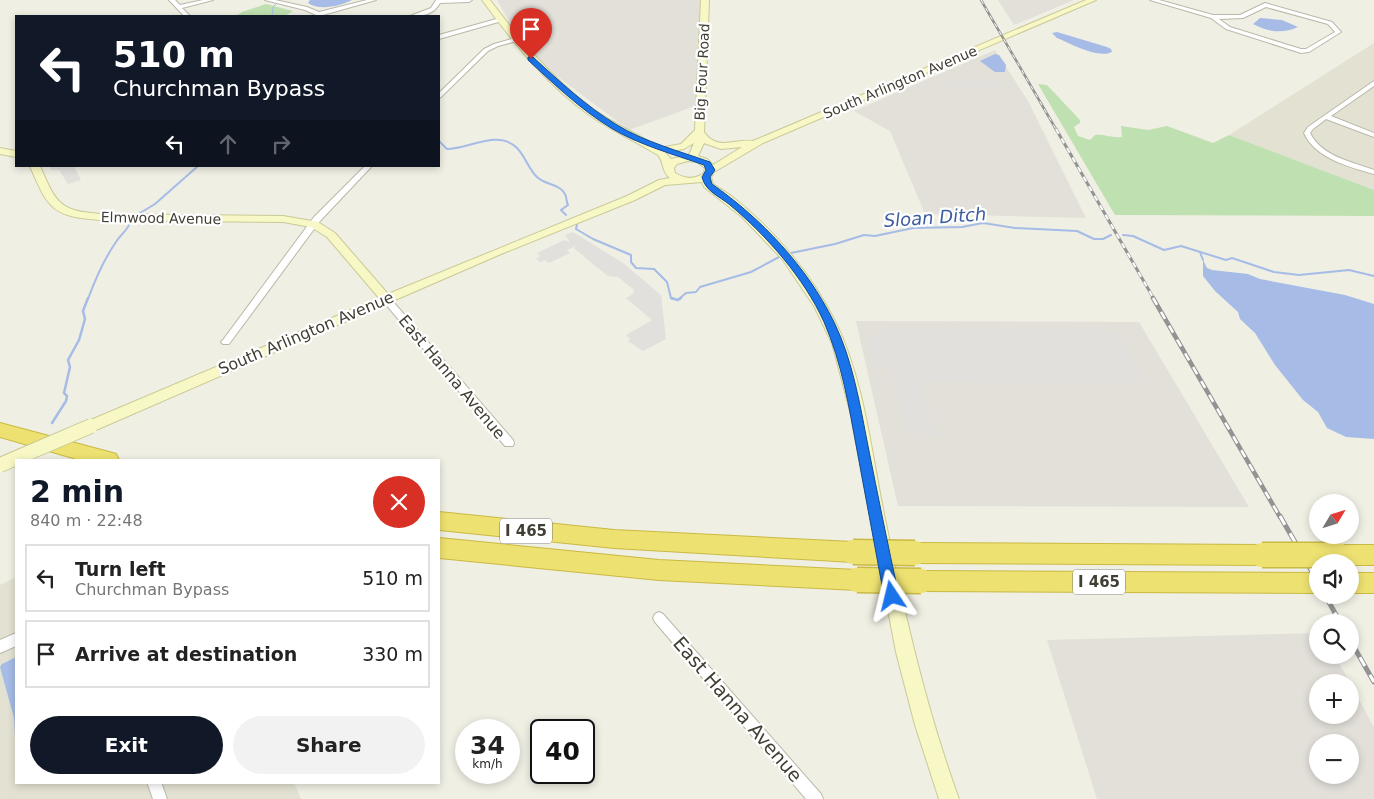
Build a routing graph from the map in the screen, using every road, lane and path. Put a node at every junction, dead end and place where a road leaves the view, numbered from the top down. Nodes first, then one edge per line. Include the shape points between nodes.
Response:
1 (172, 0) edge
2 (210, 0) edge
3 (268, 0) edge
4 (373, 0) edge
5 (469, 0) edge
6 (486, 0) edge
7 (705, 0) edge
8 (1092, 0) edge
9 (1153, 0) edge
10 (441, 1) edge
11 (178, 7) junction
12 (186, 15) edge
13 (320, 15) edge
14 (416, 15) edge
15 (1213, 17) junction
16 (500, 20) junction
17 (440, 37) edge
18 (515, 40) junction
19 (1374, 82) edge
20 (440, 95) edge
21 (1326, 117) junction
22 (616, 127) junction
23 (700, 131) junction
24 (1374, 135) edge
25 (760, 141) junction
26 (749, 143) junction
27 (699, 145) junction
28 (664, 149) junction
29 (0, 151) edge
30 (15, 154) edge
31 (690, 158) junction
32 (35, 167) edge
33 (368, 167) edge
34 (706, 167) junction
35 (669, 169) junction
36 (1374, 172) edge
37 (684, 180) junction
38 (614, 204) junction
39 (747, 218) junction
40 (314, 224) junction
41 (386, 299) junction
42 (226, 342) dead end
43 (0, 430) edge
44 (509, 443) dead end
45 (0, 458) edge
46 (105, 459) edge
47 (15, 463) edge
48 (0, 464) edge
49 (440, 521) edge
50 (440, 548) edge
51 (1309, 555) edge
52 (1359, 555) edge
53 (1374, 555) edge
54 (857, 580) joint
55 (921, 580) joint
56 (1309, 583) edge
57 (659, 618) dead end
58 (15, 640) edge
59 (0, 647) edge
60 (155, 784) edge
61 (160, 799) edge
62 (816, 799) edge
63 (949, 799) edge

1 - 11 street
2 - 11 street
3 - 13 street
4 - 13 street
5 - 10 street
6 - 16 street
7 - 23 street, Big Four Road
8 - 25 street, South Arlington Avenue
9 - 15 street
10 - 14 street via 433,10
11 - 12 street
15 - 15 street via 1228,28 1294,50 1307,51 1338,32 1330,23 1265,5 1241,17
16 - 17 street
16 - 18 street
18 - 20 street via 486,50
18 - 22 street via 561,88
19 - 21 street
21 - 24 street
21 - 36 street via 1310,128 1307,133 1311,142 1323,151
22 - 28 street
22 - 35 street via 661,153
23 - 26 street via 705,141 715,145
23 - 27 street, Big Four Road
23 - 28 street via 685,147
25 - 26 street
25 - 34 street, South Arlington Avenue
26 - 34 street
27 - 31 street, Big Four Road
27 - 34 street, Big Four Road
28 - 31 street
29 - 30 street
31 - 34 street
31 - 35 street, South Arlington Avenue via 673,162
32 - 40 street, Elmwood Avenue via 49,199 57,207 74,214 283,219
33 - 40 street
34 - 37 street, South Arlington Avenue
34 - 39 street via 708,185
35 - 37 street via 672,176
35 - 38 street, South Arlington Avenue
37 - 38 street, South Arlington Avenue via 663,182
37 - 39 street via 698,185
38 - 41 street, South Arlington Avenue
39 - 63 street via 799,272 829,322 842,355 907,668
40 - 41 street, East Hanna Avenue via 331,235
40 - 42 street
41 - 44 street, East Hanna Avenue
41 - 48 street, South Arlington Avenue, bridge
43 - 46 highway
45 - 47 highway
49 - 51 highway, I 465, bridge via 614,539 853,552
50 - 54 highway, I 465 via 659,570
52 - 53 highway, I 465
54 - 55 highway, I 465, bridge
55 - 56 highway, I 465
57 - 62 street, East Hanna Avenue
58 - 59 street
60 - 61 street

